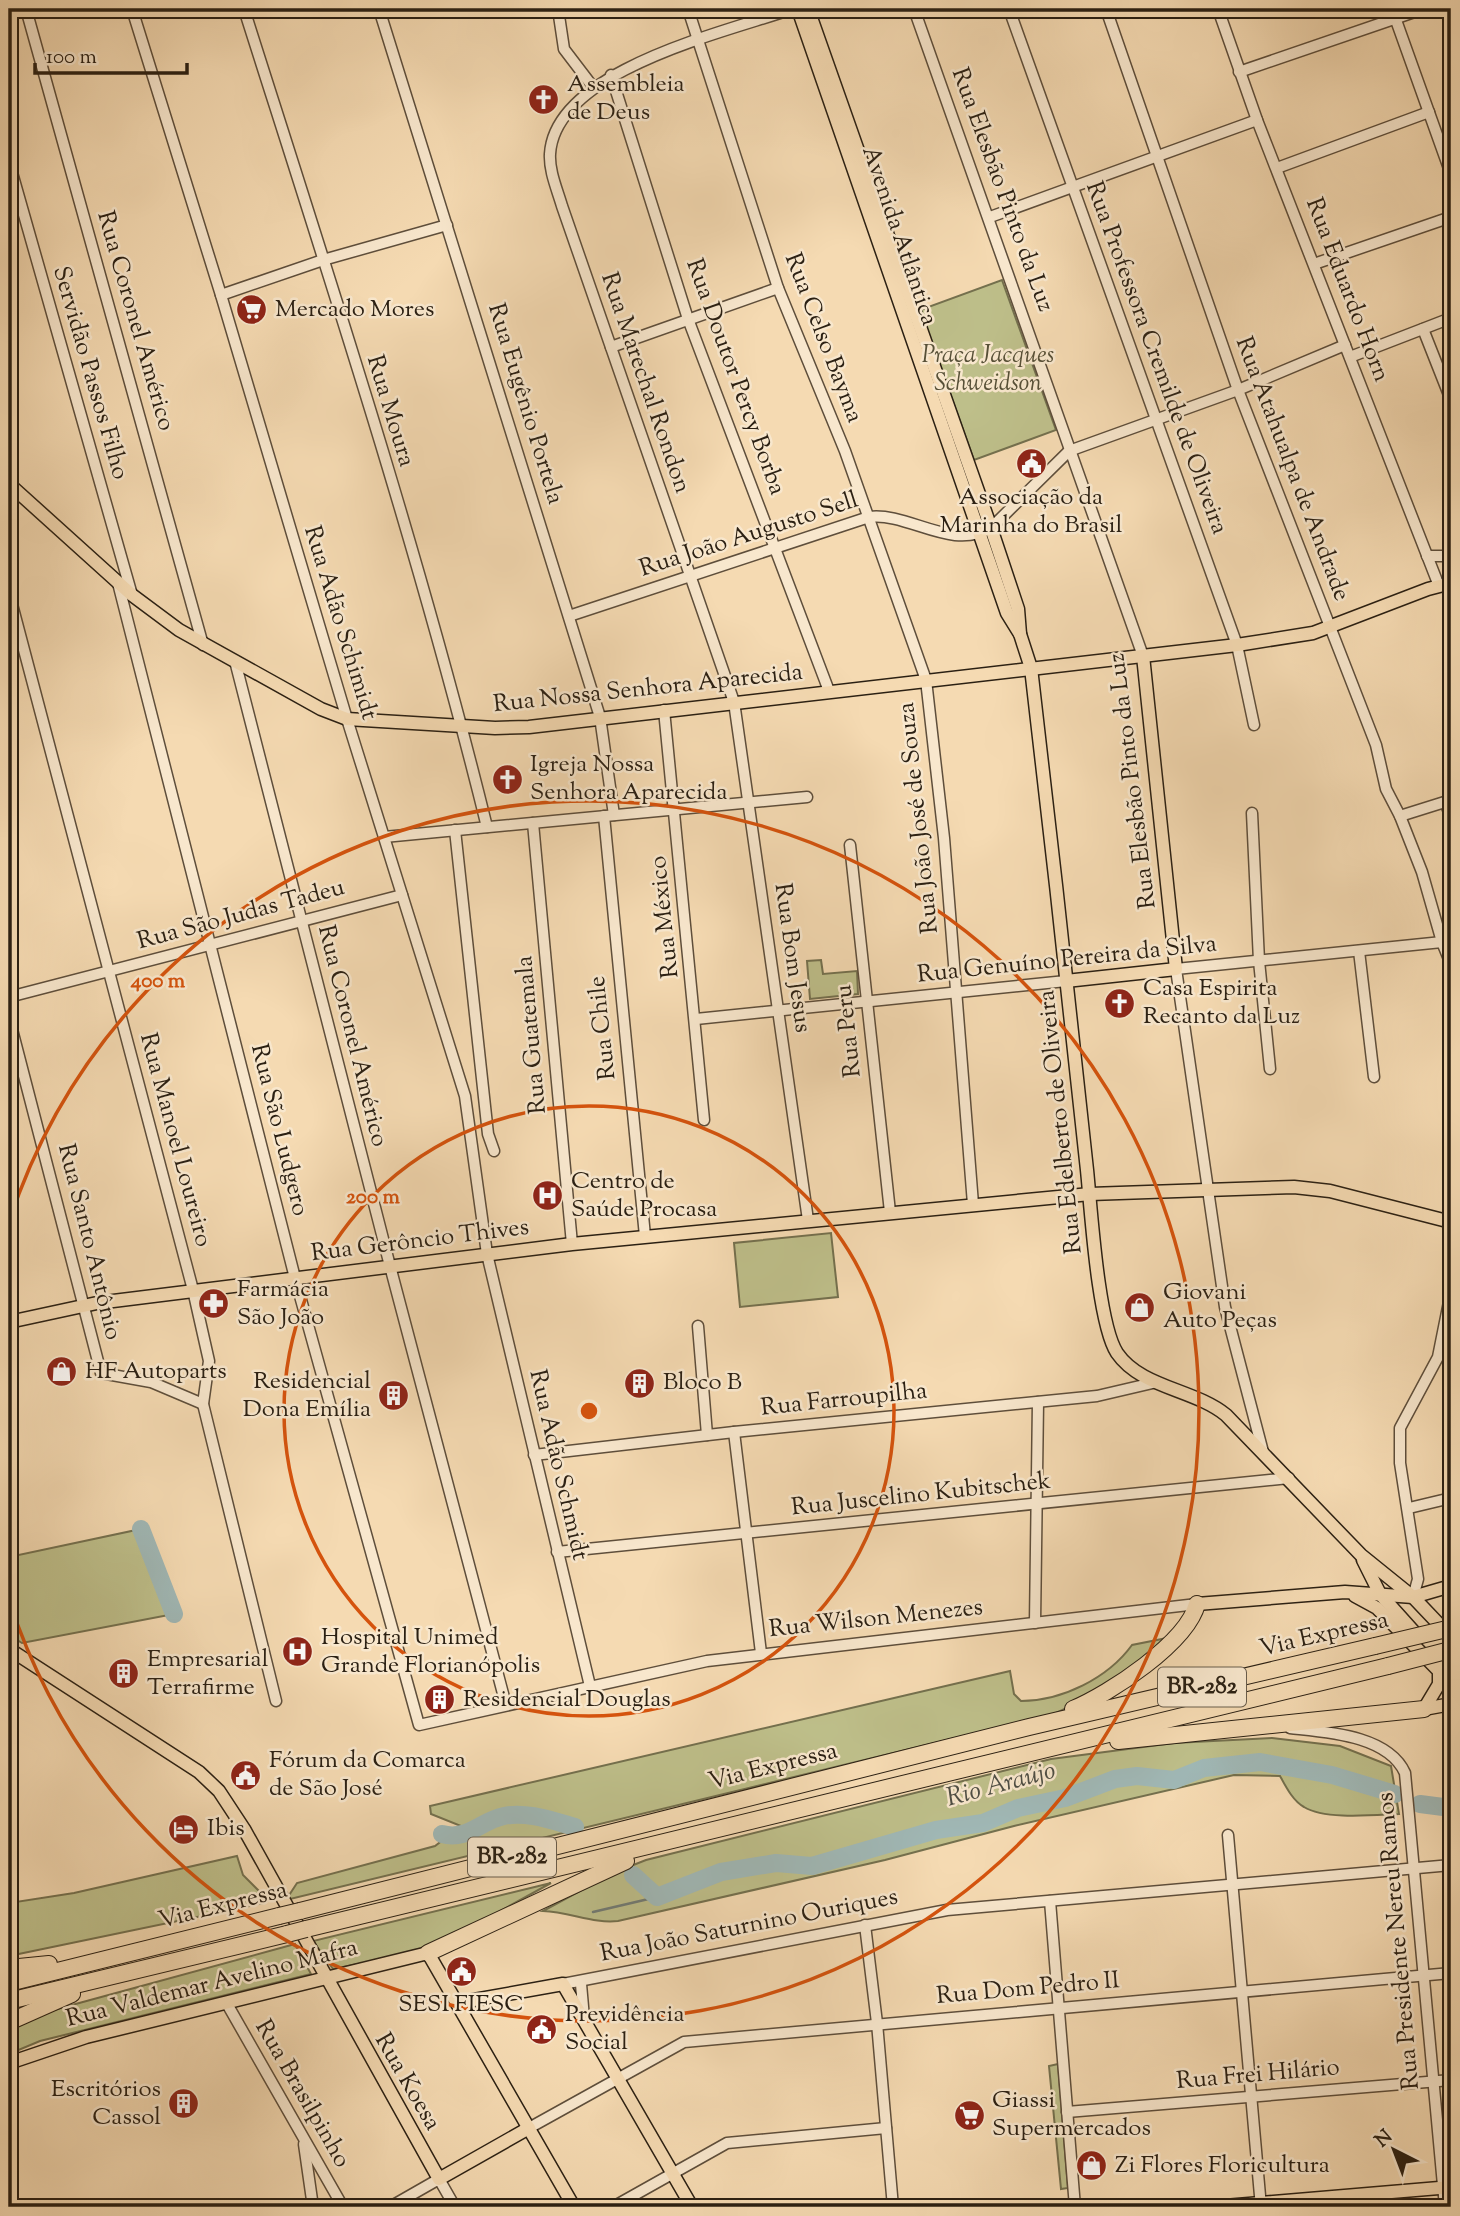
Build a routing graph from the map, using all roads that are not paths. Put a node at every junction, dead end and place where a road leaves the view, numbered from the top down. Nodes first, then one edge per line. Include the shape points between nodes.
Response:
1 (26, 9) edge
2 (132, 9) edge
3 (244, 9) edge
4 (379, 9) edge
5 (558, 9) edge
6 (688, 9) edge
7 (792, 9) edge
8 (798, 9) edge
9 (808, 9) edge
10 (914, 9) edge
11 (1009, 9) edge
12 (1218, 9) edge
13 (1423, 9) edge
14 (1111, 10) edge
15 (1394, 14) edge
16 (700, 41) junction
17 (1240, 72) junction
18 (611, 75) junction
19 (593, 87) junction
20 (832, 90) junction
21 (1429, 112) junction
22 (1258, 120) junction
23 (1158, 156) junction
24 (9, 162) edge
25 (1277, 169) junction
26 (1451, 174) edge
27 (1071, 187) junction
28 (990, 217) junction
29 (1451, 217) edge
30 (447, 225) junction
31 (323, 260) junction
32 (1314, 264) junction
33 (778, 288) junction
34 (221, 295) junction
35 (1451, 318) edge
36 (688, 319) junction
37 (1423, 329) junction
38 (1345, 345) junction
39 (611, 347) junction
40 (1350, 357) junction
41 (1238, 390) junction
42 (1451, 400) edge
43 (1156, 419) junction
44 (1069, 450) junction
45 (9, 484) edge
46 (869, 517) junction
47 (986, 531) junction
48 (775, 550) junction
49 (1427, 556) junction
50 (1451, 556) edge
51 (690, 576) junction
52 (118, 583) junction
53 (1448, 584) edge
54 (9, 593) edge
55 (132, 595) junction
56 (569, 616) junction
57 (1330, 628) junction
58 (203, 645) junction
59 (1237, 645) junction
60 (1143, 656) junction
61 (235, 661) junction
62 (1031, 668) junction
63 (926, 680) junction
64 (829, 691) junction
65 (734, 702) junction
66 (664, 710) junction
67 (600, 717) junction
68 (347, 719) junction
69 (1254, 724) dead end
70 (462, 726) junction
71 (807, 797) dead end
72 (1448, 801) edge
73 (749, 802) junction
74 (674, 809) junction
75 (1252, 813) dead end
76 (609, 816) junction
77 (1400, 816) junction
78 (1451, 817) edge
79 (533, 823) junction
80 (487, 827) junction
81 (455, 830) junction
82 (384, 837) junction
83 (850, 845) dead end
84 (402, 895) junction
85 (301, 921) junction
86 (1442, 942) junction
87 (210, 945) junction
88 (1359, 951) junction
89 (1259, 961) junction
90 (1451, 964) edge
91 (1176, 969) junction
92 (109, 971) junction
93 (1066, 981) junction
94 (957, 992) junction
95 (9, 997) edge
96 (867, 1001) junction
97 (778, 1010) junction
98 (9, 1018) edge
99 (696, 1018) junction
100 (1270, 1069) dead end
101 (1374, 1077) dead end
102 (484, 1092) junction
103 (465, 1096) junction
104 (704, 1120) dead end
105 (494, 1151) dead end
106 (1209, 1188) junction
107 (1090, 1194) junction
108 (973, 1204) junction
109 (890, 1212) junction
110 (808, 1220) junction
111 (1451, 1222) edge
112 (645, 1236) junction
113 (572, 1244) junction
114 (487, 1254) junction
115 (390, 1266) junction
116 (295, 1278) junction
117 (193, 1290) junction
118 (1451, 1292) edge
119 (84, 1305) junction
120 (9, 1322) edge
121 (698, 1326) dead end
122 (1157, 1382) junction
123 (1038, 1402) junction
124 (203, 1404) junction
125 (734, 1432) junction
126 (707, 1435) junction
127 (1263, 1452) junction
128 (534, 1455) junction
129 (1289, 1478) junction
130 (1451, 1498) edge
131 (1036, 1504) junction
132 (1409, 1508) junction
133 (746, 1533) junction
134 (557, 1552) junction
135 (1361, 1555) junction
136 (1373, 1579) junction
137 (1451, 1586) edge
138 (1345, 1592) junction
139 (1380, 1594) junction
140 (1413, 1597) junction
141 (1198, 1604) junction
142 (1401, 1618) junction
143 (1035, 1623) junction
144 (1451, 1628) edge
145 (1451, 1637) edge
146 (9, 1649) edge
147 (1451, 1650) edge
148 (761, 1653) junction
149 (1451, 1671) edge
150 (590, 1686) junction
151 (275, 1701) dead end
152 (1451, 1704) edge
153 (506, 1705) junction
154 (1424, 1709) junction
155 (419, 1726) joint
156 (1275, 1726) junction
157 (1029, 1727) junction
158 (1067, 1745) junction
159 (1228, 1835) dead end
160 (666, 1844) junction
161 (1451, 1865) edge
162 (1415, 1868) junction
163 (1232, 1885) junction
164 (1050, 1901) junction
165 (865, 1925) junction
166 (428, 1953) junction
167 (107, 1958) junction
168 (9, 1968) edge
169 (1451, 1973) edge
170 (116, 1975) junction
171 (1424, 1976) junction
172 (324, 1978) junction
173 (9, 1983) edge
174 (563, 1983) junction
175 (581, 1984) dead end
176 (1242, 1991) junction
177 (9, 2001) edge
178 (226, 2002) junction
179 (457, 2003) junction
180 (1059, 2007) junction
181 (584, 2018) junction
182 (9, 2022) edge
183 (877, 2023) junction
184 (9, 2063) edge
185 (617, 2077) junction
186 (1451, 2080) edge
187 (1434, 2081) junction
188 (1251, 2097) junction
189 (1067, 2112) junction
190 (529, 2128) junction
191 (886, 2128) junction
192 (303, 2138) junction
193 (672, 2173) junction
194 (439, 2179) junction
195 (1447, 2187) edge
196 (1261, 2205) edge
197 (313, 2207) edge
198 (343, 2207) edge
199 (390, 2207) edge
200 (455, 2207) edge
201 (574, 2207) edge
202 (613, 2207) edge
203 (692, 2207) edge
204 (892, 2207) edge
205 (1075, 2207) edge
206 (1213, 2207) edge
207 (1445, 2207) edge

1 - 58 street, Rua Coronel Américo
2 - 34 street, Rua Adão Schimidt
3 - 31 street, Rua Moura
4 - 30 street, Rua Eugênio Portela
5 - 19 street via 564,49
6 - 16 street, Rua Celso Bayma
7 - 16 street, Rua Marechal Rondon
8 - 20 main road, Avenida Atlântica
9 - 20 main road, Avenida Atlântica
10 - 28 street, Rua Elesbão Pinto da Luz
11 - 27 street, Rua Professora Cremilde de Oliveira
12 - 17 street, Rua Eduardo Horn
13 - 15 street
14 - 23 street, Rua Atahualpa de Andrade
15 - 17 street
15 - 21 street
16 - 18 street, Rua Marechal Rondon
16 - 33 street, Rua Celso Bayma
17 - 22 street, Rua Eduardo Horn
18 - 19 street, Rua Marechal Rondon
18 - 36 street, Rua Doutor Percy Borba
19 - 39 street, Rua Marechal Rondon via 558,127 551,162
20 - 47 main road, Avenida Atlântica
21 - 25 street
21 - 26 street
22 - 23 street
22 - 25 street, Rua Eduardo Horn
23 - 27 street
23 - 41 street, Rua Atahualpa de Andrade
24 - 55 street, Servidão Passos Filho
25 - 32 street, Rua Eduardo Horn
27 - 28 street
27 - 43 street, Rua Professora Cremilde de Oliveira
28 - 44 street, Rua Elesbão Pinto da Luz
29 - 32 street
30 - 31 street
30 - 56 street, Rua Eugênio Portela
31 - 34 street
31 - 70 street, Rua Moura
32 - 38 street, Rua Eduardo Horn
33 - 36 street
33 - 46 street, Rua Celso Bayma
34 - 68 street, Rua Adão Schimidt
35 - 37 street
36 - 39 street
36 - 48 street, Rua Doutor Percy Borba
37 - 40 street
37 - 42 street
38 - 40 street, Rua Eduardo Horn
38 - 41 street
39 - 51 street, Rua Marechal Rondon
40 - 49 street, Rua Eduardo Horn
41 - 43 street
41 - 57 street, Rua Atahualpa de Andrade
43 - 44 street
43 - 59 street, Rua Professora Cremilde de Oliveira
44 - 47 street
44 - 60 street, Rua Elesbão Pinto da Luz
45 - 52 main road, Rua Nossa Senhora Aparecida
46 - 47 street, Rua João Augusto Sell via 937,532
46 - 48 street, Rua João Augusto Sell
46 - 63 street, Rua Celso Bayma
47 - 62 main road, Avenida Atlântica
48 - 51 street, Rua João Augusto Sell
48 - 64 street, Rua Doutor Percy Borba
49 - 50 street
49 - 53 street, Rua Eduardo Horn
51 - 56 street, Rua João Augusto Sell
51 - 65 street, Rua Marechal Rondon
52 - 55 main road, Rua Nossa Senhora Aparecida
52 - 87 street, Rua São Ludgero
53 - 57 main road, Rua Nossa Senhora Aparecida
54 - 92 street, Rua Manoel Loureiro
55 - 58 main road, Rua Nossa Senhora Aparecida
56 - 67 street, Rua Eugênio Portela
57 - 59 main road, Rua Nossa Senhora Aparecida
57 - 77 street, Rua Atahualpa de Andrade via 1376,745 1385,789
58 - 61 main road, Rua Nossa Senhora Aparecida
59 - 60 main road, Rua Nossa Senhora Aparecida
59 - 69 street, Rua Professora Cremilde de Oliveira
60 - 62 main road, Rua Nossa Senhora Aparecida
60 - 91 main road, Rua Elesbão Pinto da Luz
61 - 68 main road, Rua Nossa Senhora Aparecida
61 - 85 street, Rua Coronel Américo
62 - 63 main road, Rua Nossa Senhora Aparecida
62 - 93 main road, Rua Edelberto de Oliveira
63 - 64 main road, Rua Nossa Senhora Aparecida
63 - 94 street, Rua João José de Souza
64 - 65 main road, Rua Nossa Senhora Aparecida
65 - 66 main road, Rua Nossa Senhora Aparecida
65 - 73 street, Rua Bom Jesus
66 - 67 main road, Rua Nossa Senhora Aparecida
66 - 74 street, Rua México
67 - 70 main road, Rua Nossa Senhora Aparecida via 529,727
67 - 76 street, Rua Eugênio Portela
68 - 70 main road, Rua Nossa Senhora Aparecida
68 - 82 street, Rua Adão Schimidt
70 - 80 street, Rua Moura
71 - 73 street
72 - 77 street
72 - 78 street
73 - 74 street
73 - 97 street, Rua Bom Jesus
74 - 76 street
74 - 99 street, Rua México
75 - 89 street
76 - 79 street
76 - 112 street, Rua Chile
77 - 86 street, Rua Atahualpa de Andrade
79 - 80 street
79 - 113 street, Rua Guatemala
80 - 81 street
81 - 82 street
81 - 102 street
82 - 84 street, Rua Adão Schimidt
83 - 96 street, Rua Peru
84 - 85 street, Rua São Judas Tadeu
84 - 103 street, Rua Adão Schimidt
85 - 87 street, Rua São Judas Tadeu
85 - 115 street, Rua Coronel Américo
86 - 88 street, Rua Genuíno Pereira da Silva
86 - 90 street, Rua Atahualpa de Andrade
87 - 92 street, Rua São Judas Tadeu
87 - 116 street, Rua São Ludgero
88 - 89 street, Rua Genuíno Pereira da Silva
88 - 101 street
89 - 91 street, Rua Genuíno Pereira da Silva
89 - 100 street
91 - 93 main road, Rua Genuíno Pereira da Silva
91 - 106 street, Rua Elesbão Pinto da Luz
92 - 95 street, Rua São Judas Tadeu
92 - 117 street, Rua Manoel Loureiro
93 - 94 street, Rua Genuíno Pereira da Silva
93 - 107 main road, Rua Edelberto de Oliveira
94 - 96 street, Rua Genuíno Pereira da Silva
94 - 108 street, Rua João José de Souza
96 - 97 street, Rua Genuíno Pereira da Silva
96 - 109 street, Rua Peru
97 - 99 street, Rua Genuíno Pereira da Silva
97 - 110 street, Rua Bom Jesus
98 - 119 street, Rua Santo Antônio
99 - 104 street, Rua México
102 - 103 street
102 - 105 street
103 - 114 street, Rua Adão Schimidt
106 - 107 main road, Rua Gerôncio Thives
106 - 111 main road, Rua Gerôncio Thives via 1314,1188
106 - 127 street, Rua Elesbão Pinto da Luz via 1225,1307
107 - 108 main road, Rua Gerôncio Thives
107 - 122 main road, Rua Edelberto de Oliveira via 1108,1334 1127,1364
108 - 109 main road, Rua Gerôncio Thives
109 - 110 main road, Rua Gerôncio Thives
110 - 112 main road, Rua Gerôncio Thives
112 - 113 main road, Rua Gerôncio Thives
113 - 114 main road, Rua Gerôncio Thives
114 - 115 main road, Rua Gerôncio Thives
114 - 128 street, Rua Adão Schmidt
115 - 116 main road, Rua Gerôncio Thives
115 - 153 street, Rua Coronel Américo
116 - 117 main road, Rua Gerôncio Thives
116 - 155 street, Rua São Ludgero
117 - 119 main road, Rua Gerôncio Thives
117 - 124 street, Rua Manoel Loureiro via 209,1361
118 - 132 street via 1438,1357 1400,1428 1400,1463
119 - 120 main road, Rua Gerôncio Thives
119 - 124 street, Rua Santo Antônio via 101,1373 151,1382
121 - 126 street
122 - 123 street, Rua Farroupilha via 1097,1396
122 - 127 main road, Rua Edelberto de Oliveira via 1193,1394 1216,1408
123 - 125 street, Rua Farroupilha
123 - 131 street
124 - 151 street, Rua Manoel Loureiro
125 - 126 street, Rua Farroupilha
125 - 133 street
126 - 128 street, Rua Farroupilha
127 - 129 main road, Rua Edelberto de Oliveira
128 - 134 street, Rua Adão Schmidt
129 - 131 street, Rua Juscelino Kubitschek
129 - 135 main road, Rua Edelberto de Oliveira
130 - 132 street
131 - 133 street, Rua Juscelino Kubitschek
131 - 143 street
132 - 140 street via 1418,1579
133 - 134 street, Rua Juscelino Kubitschek
133 - 148 street
134 - 150 street, Rua Adão Schmidt
135 - 136 main road
135 - 140 main road
136 - 138 main road, Rua Wilson Menezes
136 - 139 main road
137 - 140 main road
138 - 139 main road, Rua Wilson Menezes
138 - 141 main road, Rua Wilson Menezes
138 - 154 main road via 1377,1608 1436,1666 1440,1677
139 - 140 main road, Rua Wilson Menezes
139 - 142 main road
140 - 142 main road
140 - 145 main road
141 - 143 street, Rua Wilson Menezes
141 - 157 highway via 1172,1638 1122,1684
142 - 149 main road
143 - 148 street, Rua Wilson Menezes
144 - 157 highway, Via Expressa / BR-282, bridge
146 - 172 main road, Rua Koesa via 210,1781 239,1822
147 - 158 highway, Via Expressa / BR-282, bridge
148 - 150 street, Rua Wilson Menezes
150 - 153 street, Rua Wilson Menezes
152 - 154 main road
153 - 155 street, Rua Wilson Menezes
154 - 156 highway
156 - 158 highway
156 - 162 street, Rua Presidente Nereu Ramos via 1351,1738 1390,1755 1405,1773
157 - 167 highway, Via Expressa / BR-282, bridge
158 - 160 highway, Via Expressa / BR-282
159 - 163 street
160 - 166 highway
160 - 170 highway, Via Expressa / BR-282, bridge
161 - 162 street, Rua João Saturnino Ouriques
162 - 163 street, Rua João Saturnino Ouriques
162 - 171 street, Rua Presidente Nereu Ramos
163 - 164 street, Rua João Saturnino Ouriques
163 - 176 street
164 - 165 street, Rua João Saturnino Ouriques via 947,1910
164 - 180 street
165 - 174 street, Rua João Saturnino Ouriques
165 - 183 street
166 - 172 main road, Rua Valdemar Avelino Mafra
166 - 179 main road
167 - 168 highway
167 - 173 highway
169 - 171 street, Rua Dom Pedro II
170 - 177 highway
170 - 182 highway
171 - 176 street, Rua Dom Pedro II
171 - 187 street, Rua Presidente Nereu Ramos
172 - 178 main road, Rua Valdemar Avelino Mafra
172 - 194 main road, Rua Koesa
174 - 179 main road, Rua João Saturnino Ouriques
174 - 181 main road
175 - 181 street
176 - 180 street, Rua Dom Pedro II
176 - 188 street
178 - 184 main road, Rua Valdemar Avelino Mafra via 58,2045
178 - 192 street, Rua Brasilpinho
179 - 190 main road
180 - 183 street, Rua Dom Pedro II
180 - 189 street
181 - 185 main road
183 - 185 street, Rua Dom Pedro II via 684,2042
183 - 191 street
185 - 190 street, Rua Dom Pedro II
185 - 193 main road
186 - 187 street, Rua Frei Hilário
187 - 188 street, Rua Frei Hilário
187 - 195 street, Rua Presidente Nereu Ramos
188 - 189 street, Rua Frei Hilário
188 - 196 street
189 - 205 street
190 - 194 main road
190 - 201 main road
191 - 193 street via 738,2141
191 - 204 street
192 - 197 street
192 - 198 street, Rua Brasilpinho
193 - 202 street
193 - 203 main road
194 - 199 street
194 - 200 street, Rua Koesa
195 - 196 main road
195 - 207 street, Rua Presidente Nereu Ramos
196 - 206 main road

